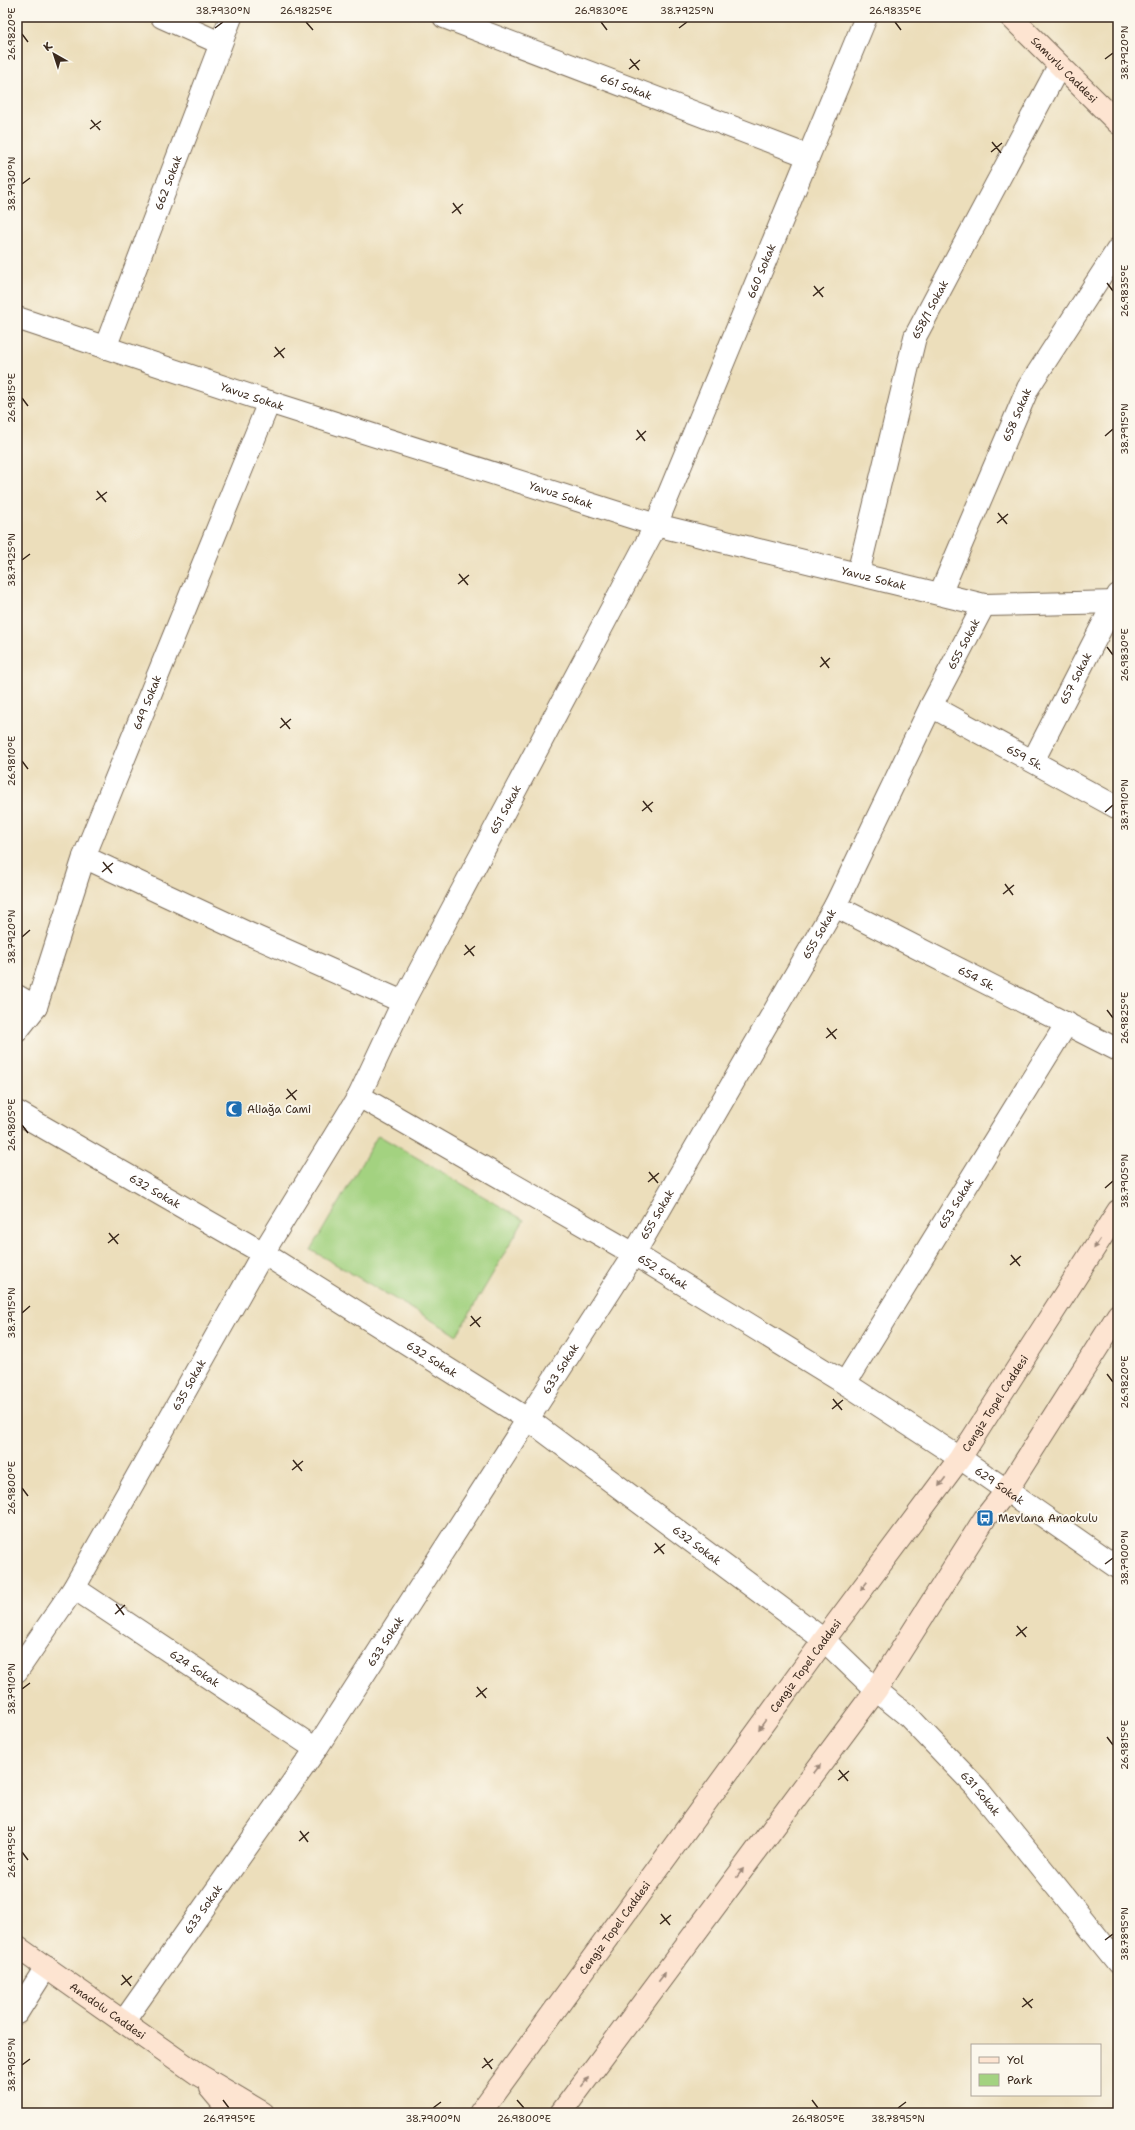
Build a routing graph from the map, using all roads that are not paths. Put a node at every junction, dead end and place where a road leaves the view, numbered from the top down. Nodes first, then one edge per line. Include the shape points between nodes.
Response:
1 (162, 17) edge
2 (231, 17) edge
3 (444, 17) edge
4 (866, 17) edge
5 (1011, 17) edge
6 (220, 43) junction
7 (1059, 66) junction
8 (1118, 123) edge
9 (808, 156) junction
10 (1118, 249) edge
11 (17, 318) edge
12 (105, 348) junction
13 (269, 402) junction
14 (656, 525) junction
15 (858, 574) junction
16 (940, 594) junction
17 (1117, 600) edge
18 (984, 605) junction
19 (931, 706) junction
20 (1033, 761) junction
21 (1118, 808) edge
22 (84, 857) junction
23 (835, 906) junction
24 (17, 996) edge
25 (402, 1002) junction
26 (36, 1007) junction
27 (1067, 1023) junction
28 (17, 1031) edge
29 (1118, 1050) edge
30 (359, 1096) junction
31 (17, 1112) edge
32 (1118, 1211) edge
33 (263, 1253) junction
34 (634, 1254) junction
35 (1118, 1316) edge
36 (844, 1383) junction
37 (529, 1420) junction
38 (960, 1458) junction
39 (1007, 1490) junction
40 (1118, 1568) edge
41 (74, 1588) junction
42 (824, 1640) junction
43 (17, 1672) edge
44 (876, 1690) junction
45 (316, 1749) junction
46 (17, 1947) edge
47 (1118, 1963) edge
48 (46, 1967) junction
49 (17, 2013) edge
50 (124, 2021) junction
51 (199, 2074) junction
52 (231, 2113) edge
53 (263, 2113) edge
54 (480, 2113) edge
55 (561, 2113) edge

1 - 6 street
2 - 6 street, 662 Sokak
3 - 9 street, 661 Sokak
4 - 9 street, 660 Sokak
5 - 7 street, Samurlu Caddesi
6 - 12 street, 662 Sokak
7 - 8 street, Samurlu Caddesi
7 - 15 street, 658/1 Sokak via 915,337
9 - 14 street, 660 Sokak
10 - 16 street, 658 Sokak via 1028,388
11 - 12 street, Yavuz Sokak
12 - 13 street, Yavuz Sokak
13 - 14 street, Yavuz Sokak
13 - 22 street, 649 Sokak
14 - 15 street, Yavuz Sokak
14 - 25 street, 651 Sokak
15 - 16 street, Yavuz Sokak
16 - 18 street, Yavuz Sokak
17 - 18 street, Yavuz Sokak
17 - 20 street, 657 Sokak
18 - 19 street, 655 Sokak
19 - 20 street, 659 Sk.
19 - 23 street, 655 Sokak
20 - 21 street, 659 Sk.
22 - 25 street
22 - 26 street, 649 Sokak
23 - 27 street, 654 Sk.
23 - 34 street, 655 Sokak
24 - 26 street
25 - 30 street, 651 Sokak
26 - 28 street
27 - 29 street, 654 Sk.
27 - 36 street, 653 Sokak
30 - 33 street, 635 Sokak
30 - 34 street, 652 Sokak
31 - 33 street, 632 Sokak
32 -> 38 street, Cengiz Topel Caddesi
33 - 37 street, 632 Sokak
33 - 41 street, 635 Sokak
34 - 36 street, 652 Sokak
34 - 37 street, 633 Sokak
35 - 39 street
36 - 38 street, 652 Sokak
37 - 42 street, 632 Sokak
37 - 45 street, 633 Sokak
38 - 39 street, 629 Sokak
38 -> 42 street, Cengiz Topel Caddesi
39 - 40 street, 629 Sokak
39 - 44 street via 985,1518
41 - 43 street, 635 Sokak
41 - 45 street, 624 Sokak
42 - 44 street, 631 Sokak
42 -> 54 street, Cengiz Topel Caddesi
44 - 47 street, 631 Sokak via 908,1716 976,1787
55 -> 44 street
45 - 50 street, 633 Sokak
46 - 48 street, Anadolu Caddesi
48 - 49 street
48 - 50 street, Anadolu Caddesi
50 - 51 street, Anadolu Caddesi
51 - 52 street, Anadolu Caddesi
51 - 53 street, Anadolu Caddesi

